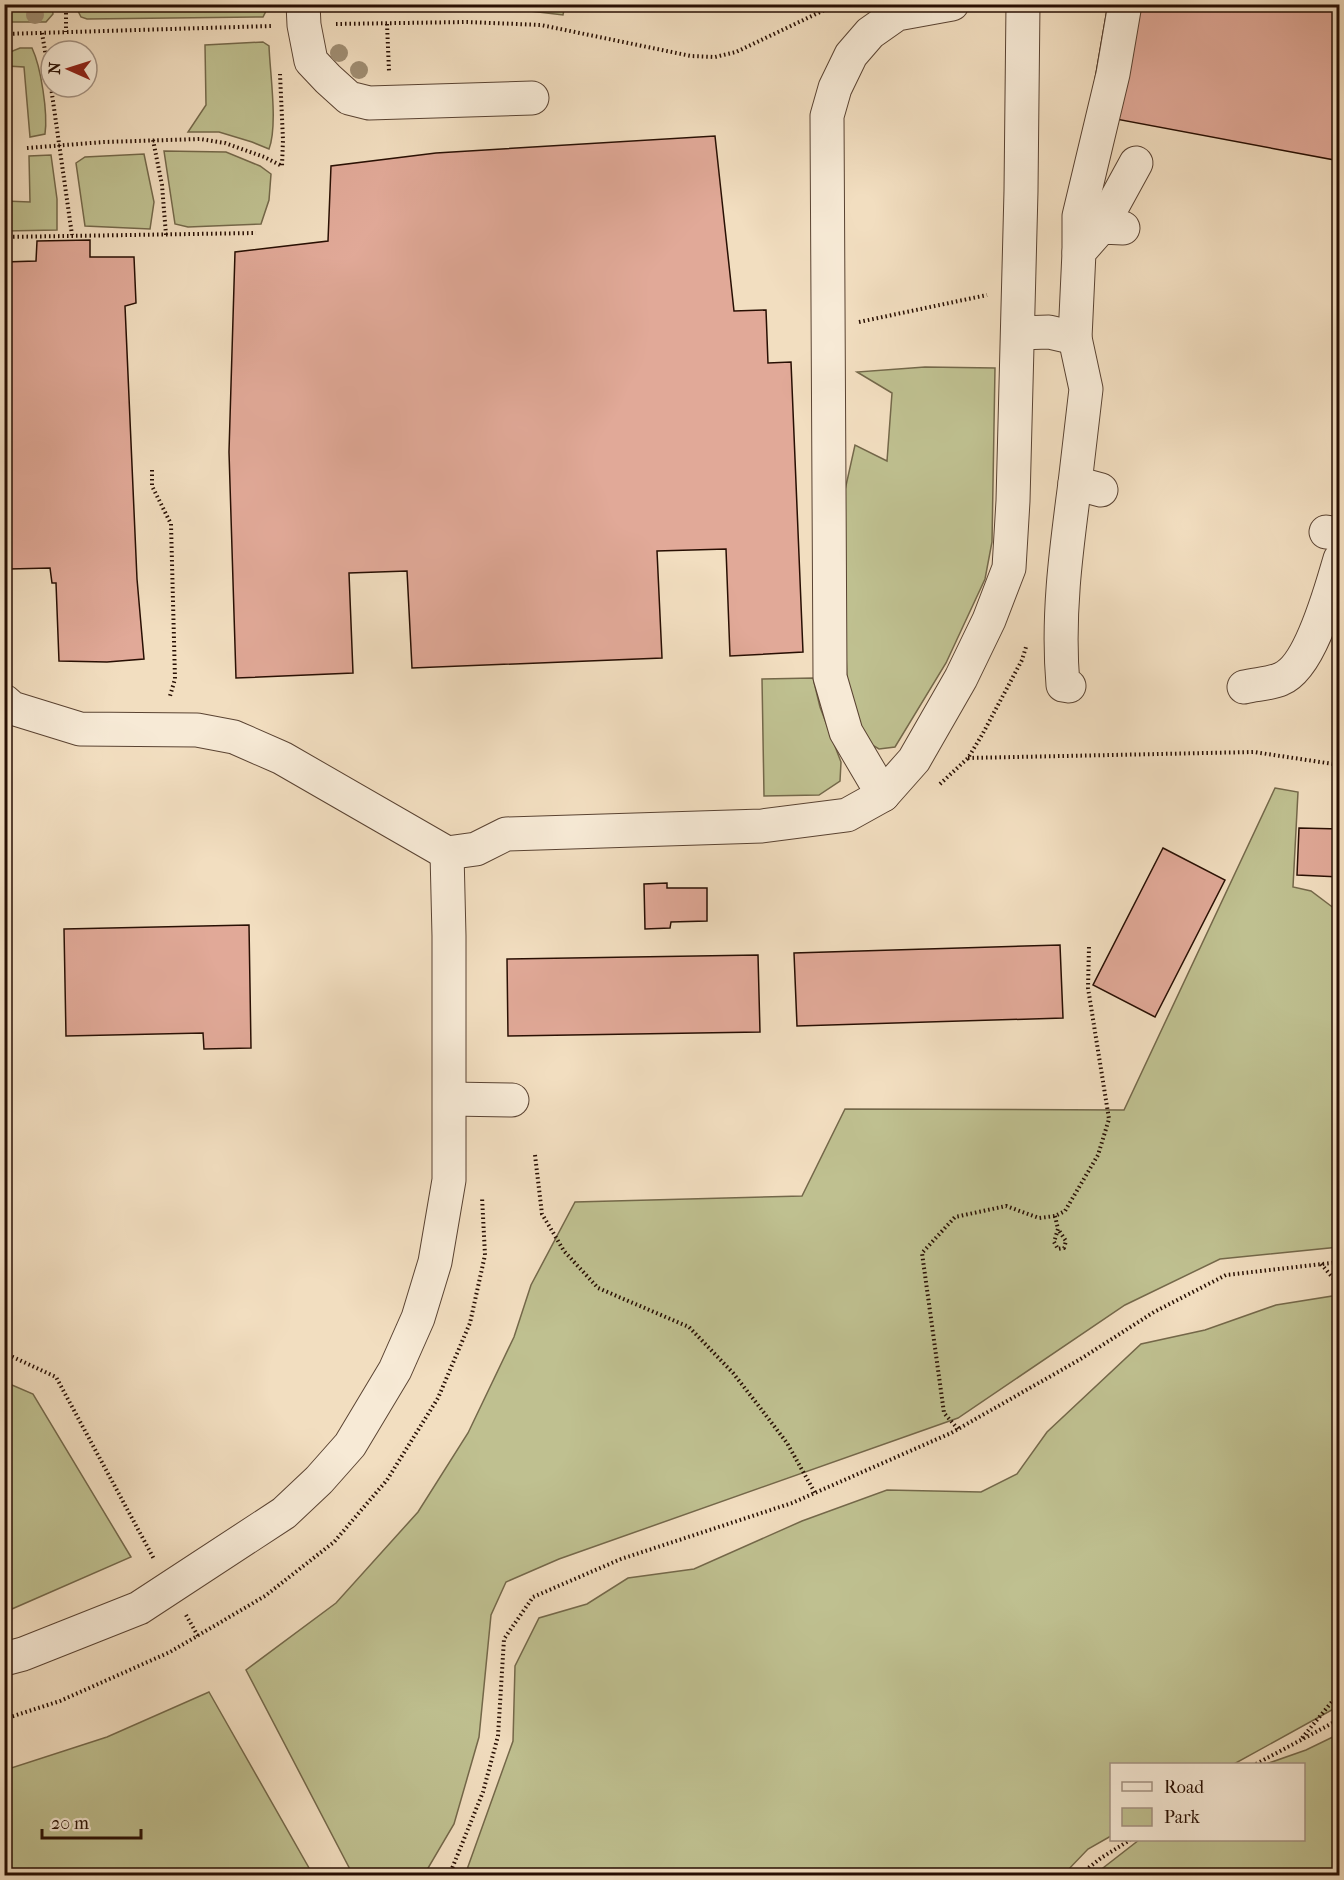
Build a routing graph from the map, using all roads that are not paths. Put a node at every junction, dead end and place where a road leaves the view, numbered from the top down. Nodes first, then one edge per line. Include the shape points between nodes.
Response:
1 (952, 4) edge
2 (1023, 4) edge
3 (1125, 4) edge
4 (295, 18) edge
5 (532, 98) dead end
6 (1136, 163) dead end
7 (1079, 252) junction
8 (1084, 320) junction
9 (1018, 333) junction
10 (1335, 542) edge
11 (1069, 686) dead end
12 (1244, 687) dead end
13 (4, 701) edge
14 (883, 795) junction
15 (447, 852) junction
16 (450, 1099) junction
17 (512, 1100) dead end
18 (4, 1659) edge

1 - 14 street via 897,14 870,33 851,55 827,116 830,677 846,732
2 - 9 street
3 - 7 street via 1113,74 1079,216
4 - 5 street via 311,61 350,98 369,103
6 - 7 street via 1112,227
7 - 8 street
8 - 9 street via 1049,332
8 - 11 street via 1088,487 1061,599 1060,647 1064,685
9 - 14 street via 1009,568 961,678 914,760
10 - 12 street via 1327,602 1306,656 1283,679
13 - 15 street via 12,708 80,729 197,730 234,736 282,758
14 - 15 street via 847,814 772,825 506,834 476,849
15 - 16 street
16 - 17 street
16 - 18 street via 448,1180 435,1262 418,1318 395,1370 350,1445 284,1513 140,1608

